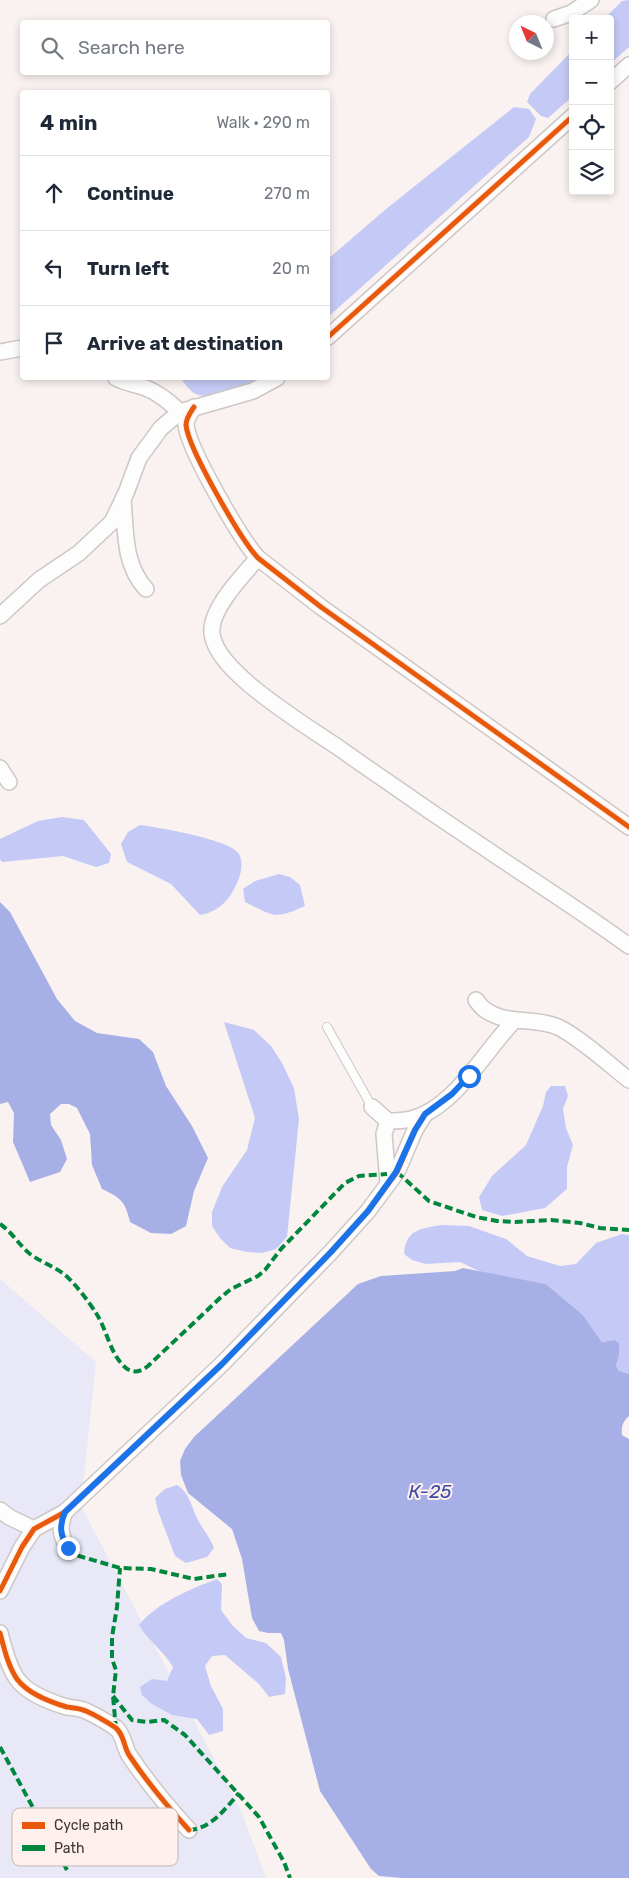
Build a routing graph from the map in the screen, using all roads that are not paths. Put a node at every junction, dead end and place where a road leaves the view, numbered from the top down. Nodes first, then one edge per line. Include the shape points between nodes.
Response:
1 (591, 0) edge
2 (554, 19) dead end
3 (629, 65) edge
4 (614, 78) edge
5 (569, 120) edge
6 (330, 335) edge
7 (20, 348) edge
8 (0, 352) edge
9 (120, 380) edge
10 (273, 380) edge
11 (187, 410) junction
12 (123, 499) junction
13 (258, 558) junction
14 (146, 589) dead end
15 (0, 616) edge
16 (0, 768) edge
17 (8, 782) dead end
18 (629, 827) edge
19 (629, 946) edge
20 (476, 1000) dead end
21 (515, 1020) junction
22 (327, 1027) dead end
23 (629, 1080) edge
24 (372, 1107) joint
25 (425, 1114) junction
26 (388, 1121) junction
27 (388, 1183) junction
28 (0, 1510) edge
29 (65, 1512) junction
30 (34, 1529) junction
31 (68, 1548) dead end
32 (0, 1591) edge
33 (0, 1632) edge
34 (169, 1808) edge
35 (178, 1818) edge
36 (189, 1830) dead end

1 - 2 street via 572,13
3 - 4 street
5 - 6 street
7 - 8 street
9 - 11 street via 145,387
10 - 11 street via 253,391
11 - 12 street via 161,428 139,458
11 - 13 street via 190,439 217,493
12 - 14 street via 126,547 131,567
12 - 15 street via 112,522 79,553 39,580
13 - 18 street
13 - 19 street via 237,582 214,621 212,633 224,659 250,685 390,785
16 - 17 street
20 - 21 street via 487,1011 503,1019
21 - 23 street via 558,1027
21 - 25 street via 459,1087
22 - 24 lane
24 - 26 street
25 - 26 street via 410,1120
25 - 27 street
26 - 27 street via 384,1134
27 - 29 street via 368,1211 285,1300 180,1405
28 - 30 street
29 - 30 street
29 - 31 street via 60,1530
30 - 32 street
33 - 34 street via 8,1659 27,1689 41,1697 85,1710 116,1728 127,1752
35 - 36 street

